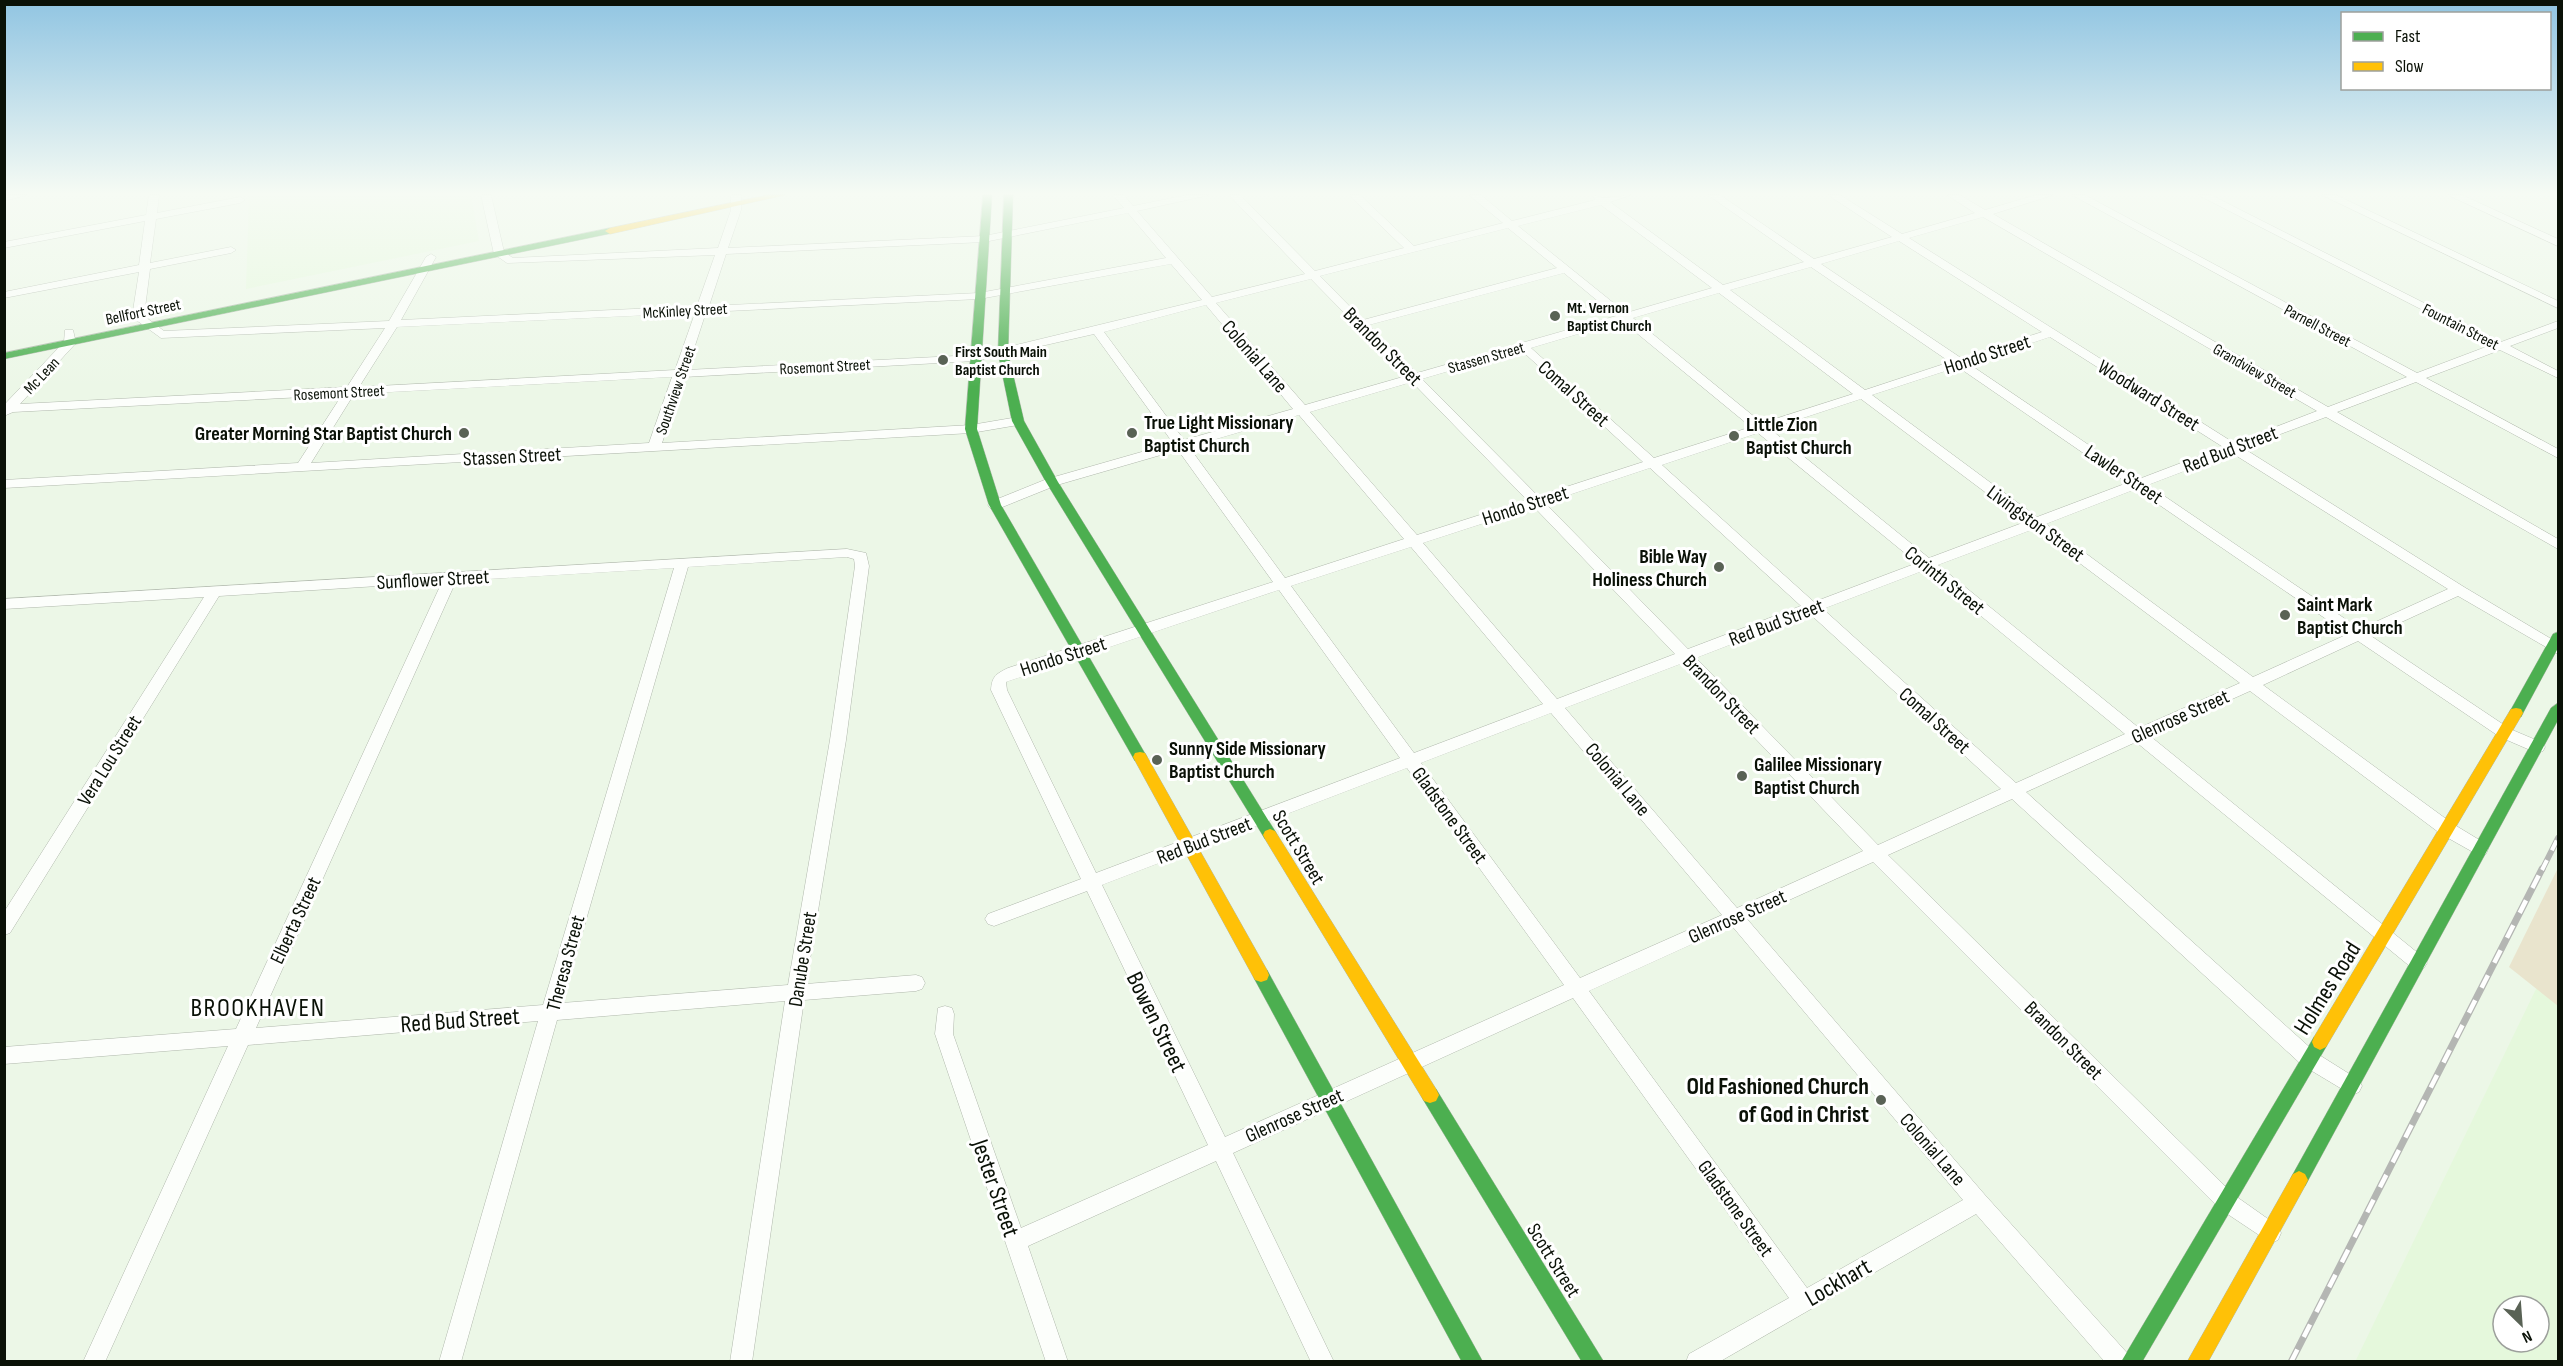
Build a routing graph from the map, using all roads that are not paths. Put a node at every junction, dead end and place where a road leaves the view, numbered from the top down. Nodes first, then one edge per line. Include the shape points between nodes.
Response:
1 (144, 259) edge
2 (188, 259) edge
3 (449, 259) edge
4 (505, 259) edge
5 (566, 259) edge
6 (720, 259) edge
7 (982, 259) edge
8 (1007, 259) edge
9 (1295, 259) edge
10 (1378, 259) edge
11 (1550, 259) edge
12 (1679, 259) edge
13 (1807, 259) edge
14 (1828, 259) edge
15 (1933, 259) edge
16 (2062, 259) edge
17 (2194, 259) edge
18 (2329, 259) edge
19 (2461, 259) edge
20 (1173, 260) joint
21 (427, 263) junction
22 (1813, 263) junction
23 (143, 268) junction
24 (1564, 270) junction
25 (1312, 276) junction
26 (1006, 290) junction
27 (1720, 290) junction
28 (281, 293) junction
29 (4, 295) edge
30 (979, 296) junction
31 (1209, 302) junction
32 (2559, 305) edge
33 (703, 309) junction
34 (138, 317) junction
35 (1623, 318) junction
36 (393, 324) junction
37 (1360, 324) junction
38 (2559, 324) edge
39 (150, 327) junction
40 (1096, 330) junction
41 (2051, 333) junction
42 (70, 337) junction
43 (4, 345) edge
44 (1523, 346) junction
45 (2501, 346) junction
46 (1003, 353) junction
47 (4, 356) edge
48 (975, 358) junction
49 (1961, 363) junction
50 (681, 374) junction
51 (2559, 375) edge
52 (1414, 378) junction
53 (2416, 379) junction
54 (349, 392) junction
55 (1862, 395) junction
56 (1301, 410) junction
57 (6, 411) edge
58 (2327, 412) junction
59 (1018, 421) junction
60 (971, 429) junction
61 (1759, 429) junction
62 (1180, 445) junction
63 (654, 448) junction
64 (2234, 448) junction
65 (2559, 454) edge
66 (1652, 464) junction
67 (302, 467) junction
68 (1052, 482) junction
69 (4, 484) edge
70 (2138, 484) junction
71 (1536, 501) junction
72 (995, 505) junction
73 (2036, 523) junction
74 (1414, 541) junction
75 (2559, 545) edge
76 (861, 556) joint
77 (682, 564) junction
78 (1927, 565) junction
79 (451, 578) junction
80 (1282, 585) junction
81 (2460, 590) junction
82 (214, 592) junction
83 (4, 604) edge
84 (1813, 608) junction
85 (1144, 630) junction
86 (2359, 635) junction
87 (2557, 644) edge
88 (1079, 651) junction
89 (1686, 657) junction
90 (999, 679) joint
91 (2252, 683) junction
92 (1556, 706) junction
93 (2559, 708) edge
94 (2505, 732) junction
95 (2135, 736) junction
96 (2537, 747) junction
97 (1411, 761) junction
98 (2013, 791) junction
99 (1259, 819) junction
100 (2447, 829) junction
101 (1190, 845) junction
102 (2480, 849) junction
103 (1875, 853) junction
104 (1090, 883) junction
105 (1734, 917) junction
106 (994, 920) dead end
107 (4, 928) edge
108 (2384, 938) junction
109 (2418, 963) junction
110 (916, 983) dead end
111 (1576, 988) junction
112 (796, 992) junction
113 (551, 1014) junction
114 (945, 1014) dead end
115 (242, 1036) junction
116 (4, 1056) edge
117 (2309, 1059) junction
118 (1408, 1064) junction
119 (2352, 1086) junction
120 (1329, 1099) junction
121 (1219, 1149) junction
122 (1978, 1202) junction
123 (2227, 1202) junction
124 (2271, 1233) junction
125 (1014, 1242) junction
126 (1804, 1301) junction
127 (94, 1362) edge
128 (450, 1362) edge
129 (741, 1362) edge
130 (1057, 1362) edge
131 (1323, 1362) edge
132 (1473, 1362) edge
133 (1594, 1362) edge
134 (1697, 1362) edge
135 (2120, 1362) edge
136 (2131, 1362) edge
137 (2197, 1362) edge

1 - 23 street
2 - 23 street
3 - 21 main road, Bellfort Street
4 - 5 street
6 - 33 street, Southview Street
7 - 30 main road
8 - 26 main road, Scott Street
9 - 25 street, Brandon Street
10 - 25 street, Rosemont Street
11 - 24 street, Corinth Street
12 - 27 street, Livingston Street
13 - 22 street, Lawler Street
14 - 22 street, Stassen Street
15 - 41 street, Woodward Street
16 - 58 street, Grandview Street
17 - 53 street, Parnell Street
18 - 45 street, Fountain Street
19 - 32 street
20 - 26 street, McKinley Street
20 - 31 street, Colonial Lane
21 - 28 main road, Bellfort Street
21 - 36 street
22 - 27 street, Stassen Street
22 - 49 street, Lawler Street
23 - 29 street
23 - 34 street
24 - 35 street, Corinth Street
24 - 37 street
25 - 31 street, Rosemont Street
25 - 37 street, Brandon Street
26 - 30 street, McKinley Street
26 - 46 main road, Scott Street
27 - 35 street, Stassen Street
27 - 55 street, Livingston Street
28 - 34 main road, Bellfort Street
28 - 39 main road, Bellfort Street
30 - 33 street, McKinley Street
30 - 48 main road
31 - 40 street, Rosemont Street
31 - 56 street, Colonial Lane
33 - 36 street, McKinley Street
33 - 50 street, Southview Street
34 - 39 street
34 - 42 main road, Bellfort Street
35 - 44 street, Stassen Street
35 - 61 street, Corinth Street
36 - 39 street, McKinley Street via 161,335
36 - 54 street
37 - 52 street, Brandon Street
38 - 45 street, Red Bud Street
39 - 42 main road, Bellfort Street
40 - 46 street, Rosemont Street
40 - 62 street, Gladstone Street
41 - 49 street, Hondo Street
41 - 64 street, Woodward Street
42 - 43 main road, Bellfort Street
42 - 47 main road, Bellfort Street
42 - 57 street, Mc Lean
44 - 52 street, Stassen Street
44 - 66 street, Comal Street
45 - 51 street, Fountain Street
45 - 53 street, Red Bud Street
46 - 48 street, Rosemont Street
46 - 59 main road, Scott Street
48 - 50 street, Rosemont Street
48 - 60 main road
49 - 55 street, Hondo Street
49 - 70 street, Lawler Street
50 - 54 street, Rosemont Street
50 - 63 street, Southview Street
52 - 56 street, Stassen Street
52 - 71 street, Brandon Street
53 - 58 street, Red Bud Street
53 - 65 street, Parnell Street
54 - 57 street, Rosemont Street
54 - 67 street
55 - 61 street, Hondo Street
55 - 73 street, Livingston Street
56 - 62 street, Stassen Street
56 - 74 street, Colonial Lane
58 - 64 street, Red Bud Street
58 - 75 street, Grandview Street
59 - 60 street, Stassen Street
59 - 68 main road, Scott Street
60 - 63 street, Stassen Street
60 - 72 main road
61 - 66 street, Hondo Street
61 - 78 street, Corinth Street
62 - 68 street, Stassen Street
62 - 80 street, Gladstone Street
63 - 67 street, Stassen Street
64 - 70 street, Red Bud Street
64 - 81 street, Woodward Street
66 - 71 street, Hondo Street
66 - 84 street, Comal Street
67 - 69 street, Stassen Street
68 - 72 street, Stassen Street
68 - 85 main road, Scott Street
70 - 73 street, Red Bud Street
70 - 86 street, Lawler Street
71 - 74 street, Hondo Street
71 - 89 street, Brandon Street
72 - 88 main road
73 - 78 street, Red Bud Street
73 - 91 street, Livingston Street
74 - 80 street, Hondo Street
74 - 92 street, Colonial Lane
76 - 77 street, Sunflower Street via 847,553
76 - 112 street, Danube Street via 838,740
77 - 79 street, Sunflower Street
77 - 113 street, Theresa Street via 607,808
78 - 84 street, Red Bud Street
78 - 95 street, Corinth Street
79 - 82 street, Sunflower Street
79 - 115 street, Elberta Street
80 - 85 street, Hondo Street
80 - 97 street, Gladstone Street
81 - 86 street, Glenrose Street
81 - 87 street, Woodward Street
82 - 83 street, Sunflower Street
82 - 107 street, Vera Lou Street
84 - 89 street, Red Bud Street
84 - 98 street, Comal Street
85 - 88 street, Hondo Street
85 - 99 main road, Scott Street
86 - 91 street, Glenrose Street
86 - 94 street, Lawler Street
87 - 94 main road, Holmes Road
88 - 90 street, Hondo Street
88 - 101 main road
89 - 92 street, Red Bud Street
89 - 103 street, Brandon Street
90 - 104 street, Bowen Street via 999,690
91 - 95 street, Glenrose Street
91 - 100 street, Livingston Street
92 - 97 street, Red Bud Street
92 - 105 street, Colonial Lane
93 - 96 main road
94 - 96 street, Lawler Street
94 - 100 main road, Holmes Road
95 - 98 street, Glenrose Street
95 - 108 street, Corinth Street
96 - 102 main road
97 - 99 street, Red Bud Street
97 - 111 street, Gladstone Street
98 - 103 street, Glenrose Street
98 - 117 street, Comal Street
99 - 101 street, Red Bud Street
99 - 118 main road, Scott Street
100 - 102 street, Livingston Street
100 - 108 main road, Holmes Road
101 - 104 street, Red Bud Street
101 - 120 main road
102 - 109 main road
103 - 105 street, Glenrose Street
103 - 123 street, Brandon Street
104 - 106 street, Red Bud Street
104 - 121 street, Bowen Street
105 - 111 street, Glenrose Street
105 - 122 street, Colonial Lane
108 - 109 street, Corinth Street
108 - 117 main road, Holmes Road
109 - 119 main road
110 - 112 street, Red Bud Street
111 - 118 street, Glenrose Street
111 - 126 street, Gladstone Street
112 - 113 street, Red Bud Street
112 - 129 street, Danube Street
113 - 115 street, Red Bud Street
113 - 128 street, Theresa Street
114 - 125 street, Jester Street via 944,1034
115 - 116 street, Red Bud Street
115 - 127 street, Elberta Street
117 - 119 street, Comal Street
117 - 123 main road, Holmes Road
118 - 120 street, Glenrose Street
118 - 133 main road, Scott Street
119 - 124 main road
120 - 121 street, Glenrose Street
120 - 132 main road
121 - 125 street, Glenrose Street
121 - 131 street, Bowen Street
122 - 126 street, Lockhart
122 - 135 street, Colonial Lane
123 - 124 street, Brandon Street
123 - 136 main road, Holmes Road
124 - 137 main road
125 - 130 street, Jester Street
126 - 134 street, Lockhart

